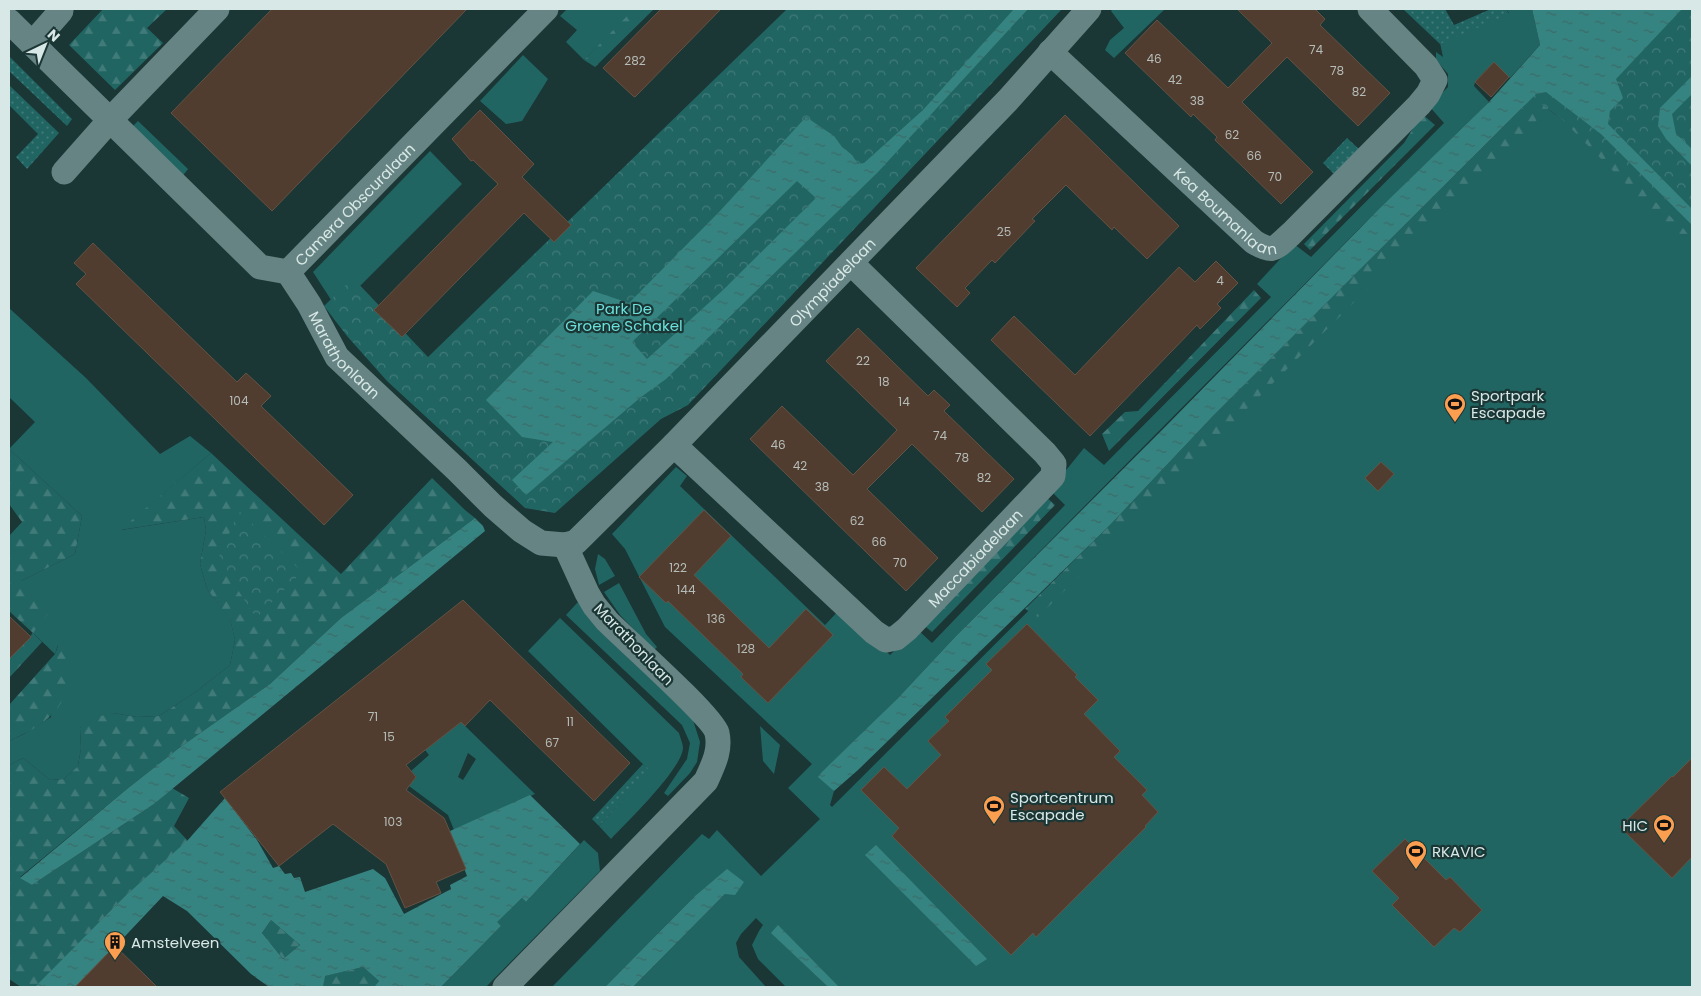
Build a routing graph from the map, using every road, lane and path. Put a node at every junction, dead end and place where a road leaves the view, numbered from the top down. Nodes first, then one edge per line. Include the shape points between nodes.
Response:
1 (59, 9) edge
2 (217, 9) edge
3 (546, 9) edge
4 (1089, 9) edge
5 (1370, 9) edge
6 (9, 21) edge
7 (32, 44) junction
8 (1050, 52) junction
9 (110, 120) junction
10 (64, 172) dead end
11 (850, 263) junction
12 (288, 272) junction
13 (674, 445) junction
14 (565, 545) junction
15 (504, 987) edge

1 - 7 street via 61,11
2 - 9 street
3 - 12 street, Camera Obscuralaan
4 - 8 street, Olympiadelaan
5 - 8 street, Kea Boumanlaan via 1426,66 1435,80 1419,105 1274,248 1265,248 1254,242
6 - 7 street, Camera Obscuralaan
7 - 9 street, Camera Obscuralaan
8 - 11 street, Olympiadelaan via 1008,100
9 - 10 street
9 - 12 street, Camera Obscuralaan via 260,267
11 - 13 street, Olympiadelaan
11 - 13 street, Maccabiadelaan via 1054,464 1053,476 907,629 896,638 886,640 874,632
12 - 14 street, Marathonlaan via 337,357 522,531 541,543
13 - 14 street, Olympiadelaan via 588,532 576,542
14 - 15 street, Marathonlaan via 594,605 698,709 716,732 718,754 706,781

